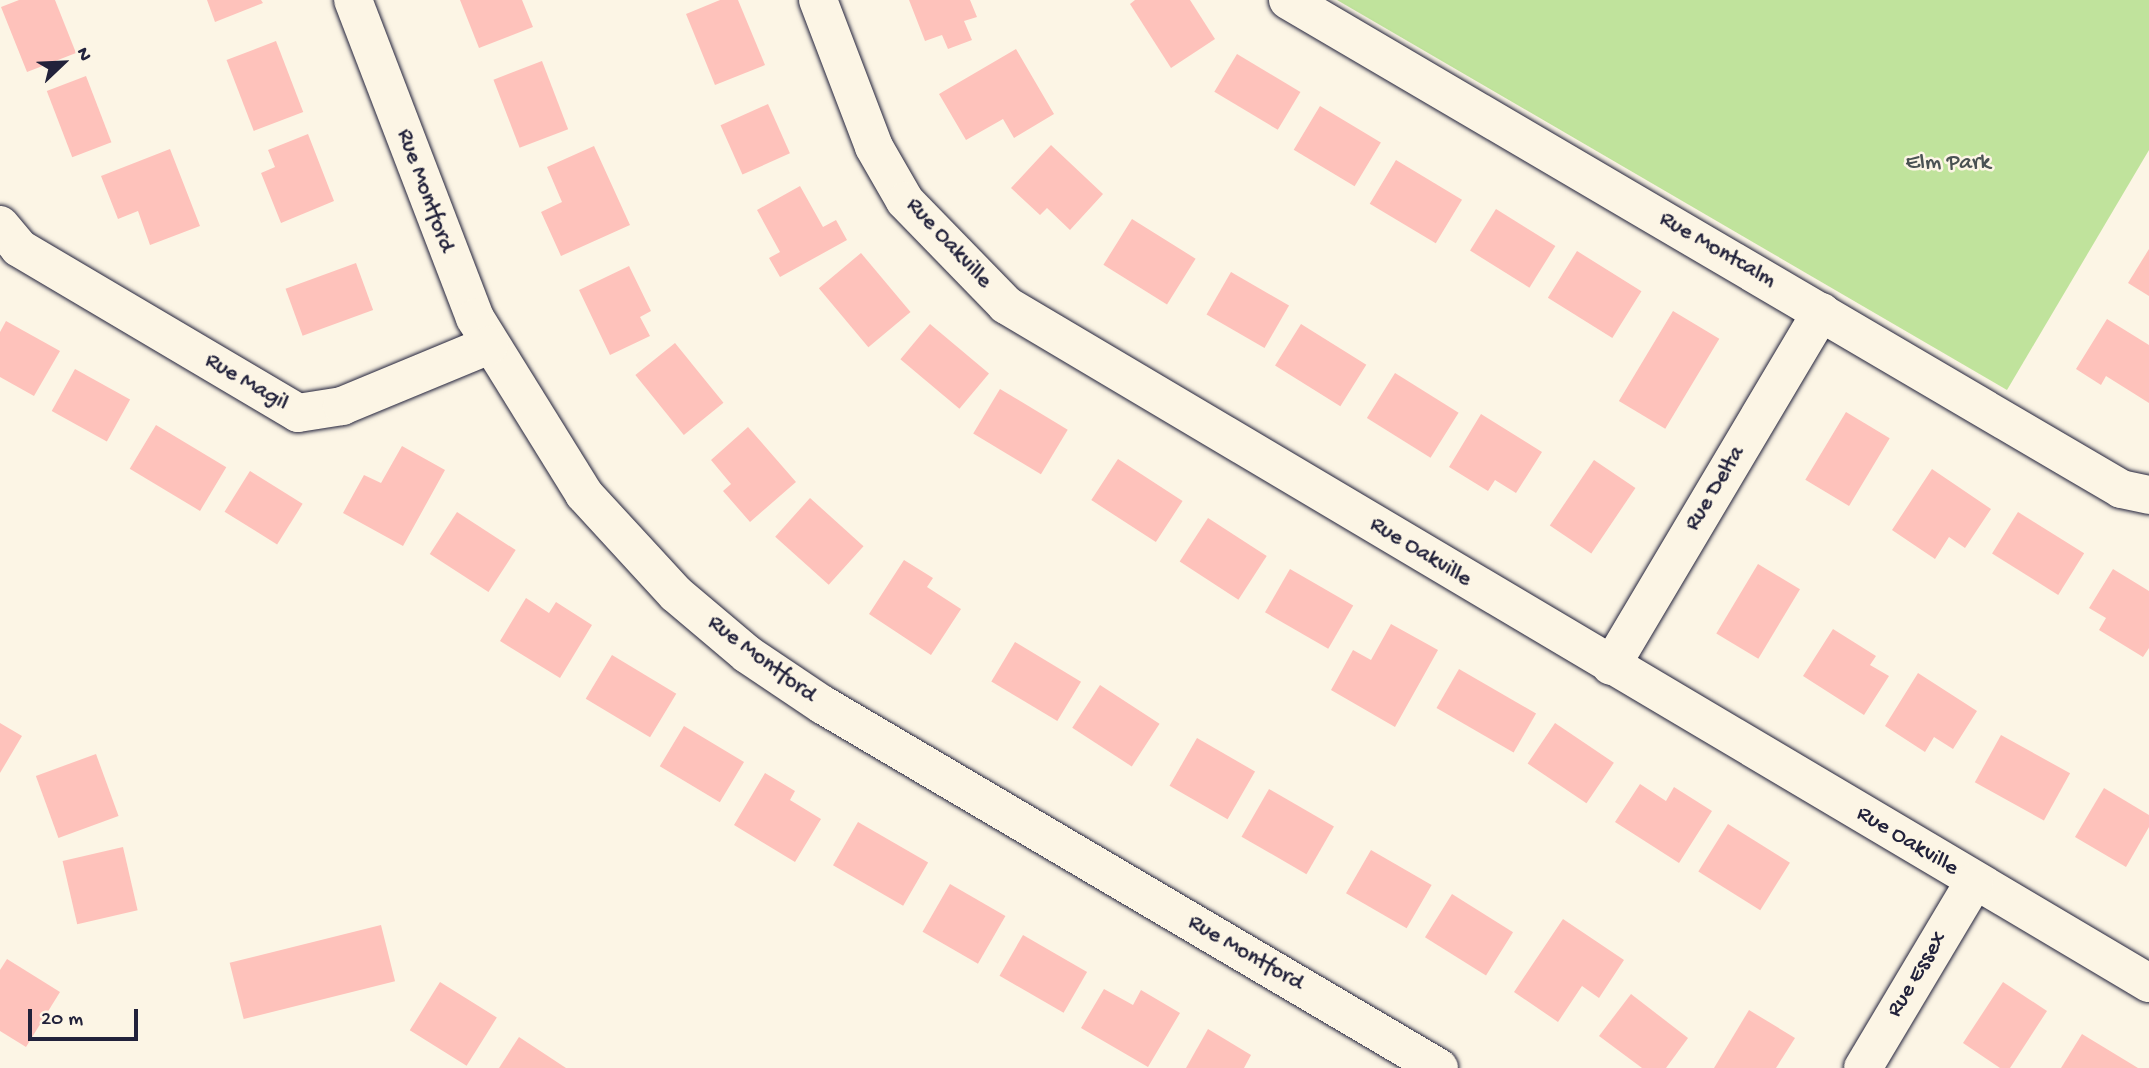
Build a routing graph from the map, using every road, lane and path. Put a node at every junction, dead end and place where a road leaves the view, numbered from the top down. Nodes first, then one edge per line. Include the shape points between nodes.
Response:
1 (353, 0) edge
2 (818, 0) edge
3 (1288, 0) edge
4 (6, 237) edge
5 (1821, 312) junction
6 (489, 345) junction
7 (2149, 495) edge
8 (1611, 666) junction
9 (1975, 882) junction
10 (2149, 983) edge
11 (1439, 1068) edge
12 (1863, 1068) edge

1 - 6 street, Rue Montford via 463,294
2 - 8 street, Rue Oakville via 874,147 905,201 1006,305
3 - 5 street, Rue Montcalm
4 - 6 street, Rue Magil via 298,413 342,406
5 - 7 street, Rue Montcalm via 2121,489
5 - 8 street, Rue Delta
6 - 11 street, Rue Montford via 584,494 676,594 747,654 834,712
8 - 9 street, Rue Oakville
9 - 10 street, Rue Oakville
9 - 12 street, Rue Essex

